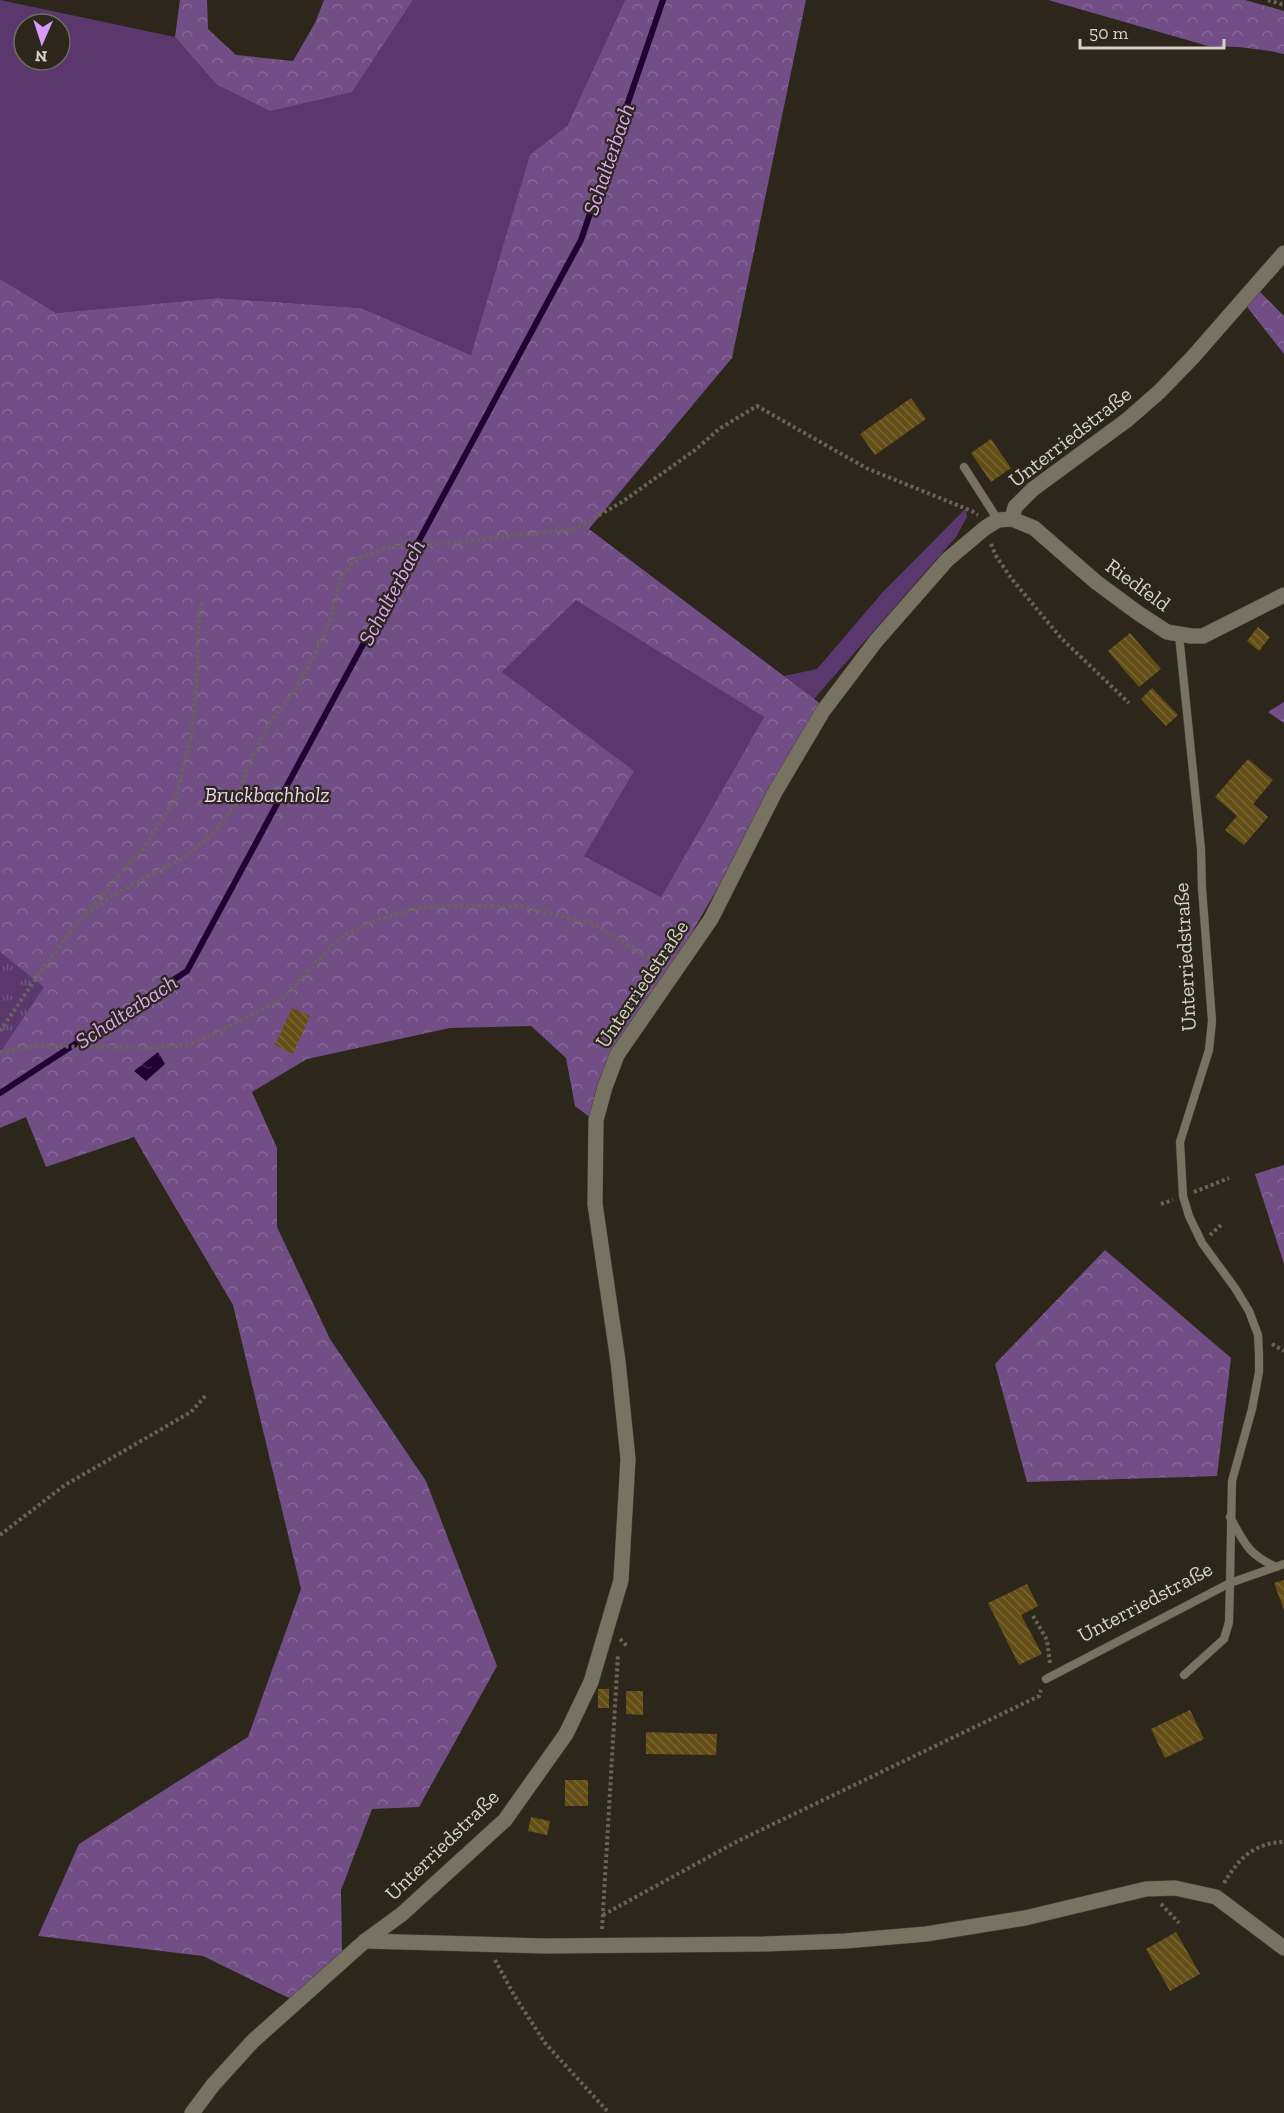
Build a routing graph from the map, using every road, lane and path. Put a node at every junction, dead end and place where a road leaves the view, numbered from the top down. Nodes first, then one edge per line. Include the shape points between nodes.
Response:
1 (1268, 0) edge
2 (1284, 5) edge
3 (1284, 254) edge
4 (964, 467) dead end
5 (1005, 519) junction
6 (985, 528) junction
7 (1284, 595) edge
8 (202, 602) dead end
9 (1179, 635) junction
10 (1130, 703) dead end
11 (81, 918) junction
12 (674, 975) junction
13 (0, 1031) edge
14 (0, 1052) edge
15 (206, 1395) dead end
16 (1230, 1517) junction
17 (0, 1535) edge
18 (1280, 1565) edge
19 (1230, 1583) junction
20 (1033, 1616) dead end
21 (628, 1647) dead end
22 (1185, 1675) dead end
23 (1046, 1678) junction
24 (1284, 1842) edge
25 (1216, 1897) junction
26 (365, 1941) junction
27 (1284, 1948) edge
28 (496, 1962) dead end
29 (192, 2113) edge
30 (609, 2113) edge

1 - 2 path
3 - 5 street, Unterriedstraße via 1159,392 1033,489
4 - 5 lane
5 - 6 street, Unterriedstraße
5 - 9 street, Riedfeld via 1034,528 1137,613
5 - 11 path via 982,517 866,468 757,406 719,429 622,502 575,529 393,546 356,559 342,575 332,618 316,651 296,688 268,723 234,807 214,832 185,857 119,892
6 - 10 path via 996,556 1061,638
6 - 12 street, Unterriedstraße via 947,560 876,641 823,711 775,792 711,919
7 - 9 street, Riedfeld via 1203,636
8 - 11 path via 190,741 176,798 145,846
9 - 16 lane, Unterriedstraße via 1201,849 1212,1021 1209,1050 1180,1142 1183,1196 1202,1243 1235,1288 1258,1335 1259,1372 1232,1481
11 - 13 path
12 - 14 path via 594,924 520,906 423,907 376,920 339,938 283,998 188,1045 36,1046
12 - 26 street, Unterriedstraße via 617,1055 596,1120 595,1204 618,1361 627,1459 621,1580 591,1682 566,1734 505,1820 402,1914
15 - 17 path via 191,1412 65,1485
16 - 18 lane via 1245,1546 1257,1558
16 - 19 lane, Unterriedstraße
18 - 19 lane
19 - 22 lane via 1229,1622 1224,1639
19 - 23 lane, Unterriedstraße
20 - 23 path via 1047,1640 1051,1661
21 - 23 path via 618,1638 603,1916 736,1842 1039,1695
24 - 25 path via 1250,1850
25 - 26 street via 1175,1888 1146,1889 1025,1918 926,1934 844,1941 546,1946
25 - 27 street
26 - 29 street, Unterriedstraße via 254,2041
28 - 30 path via 545,2043

